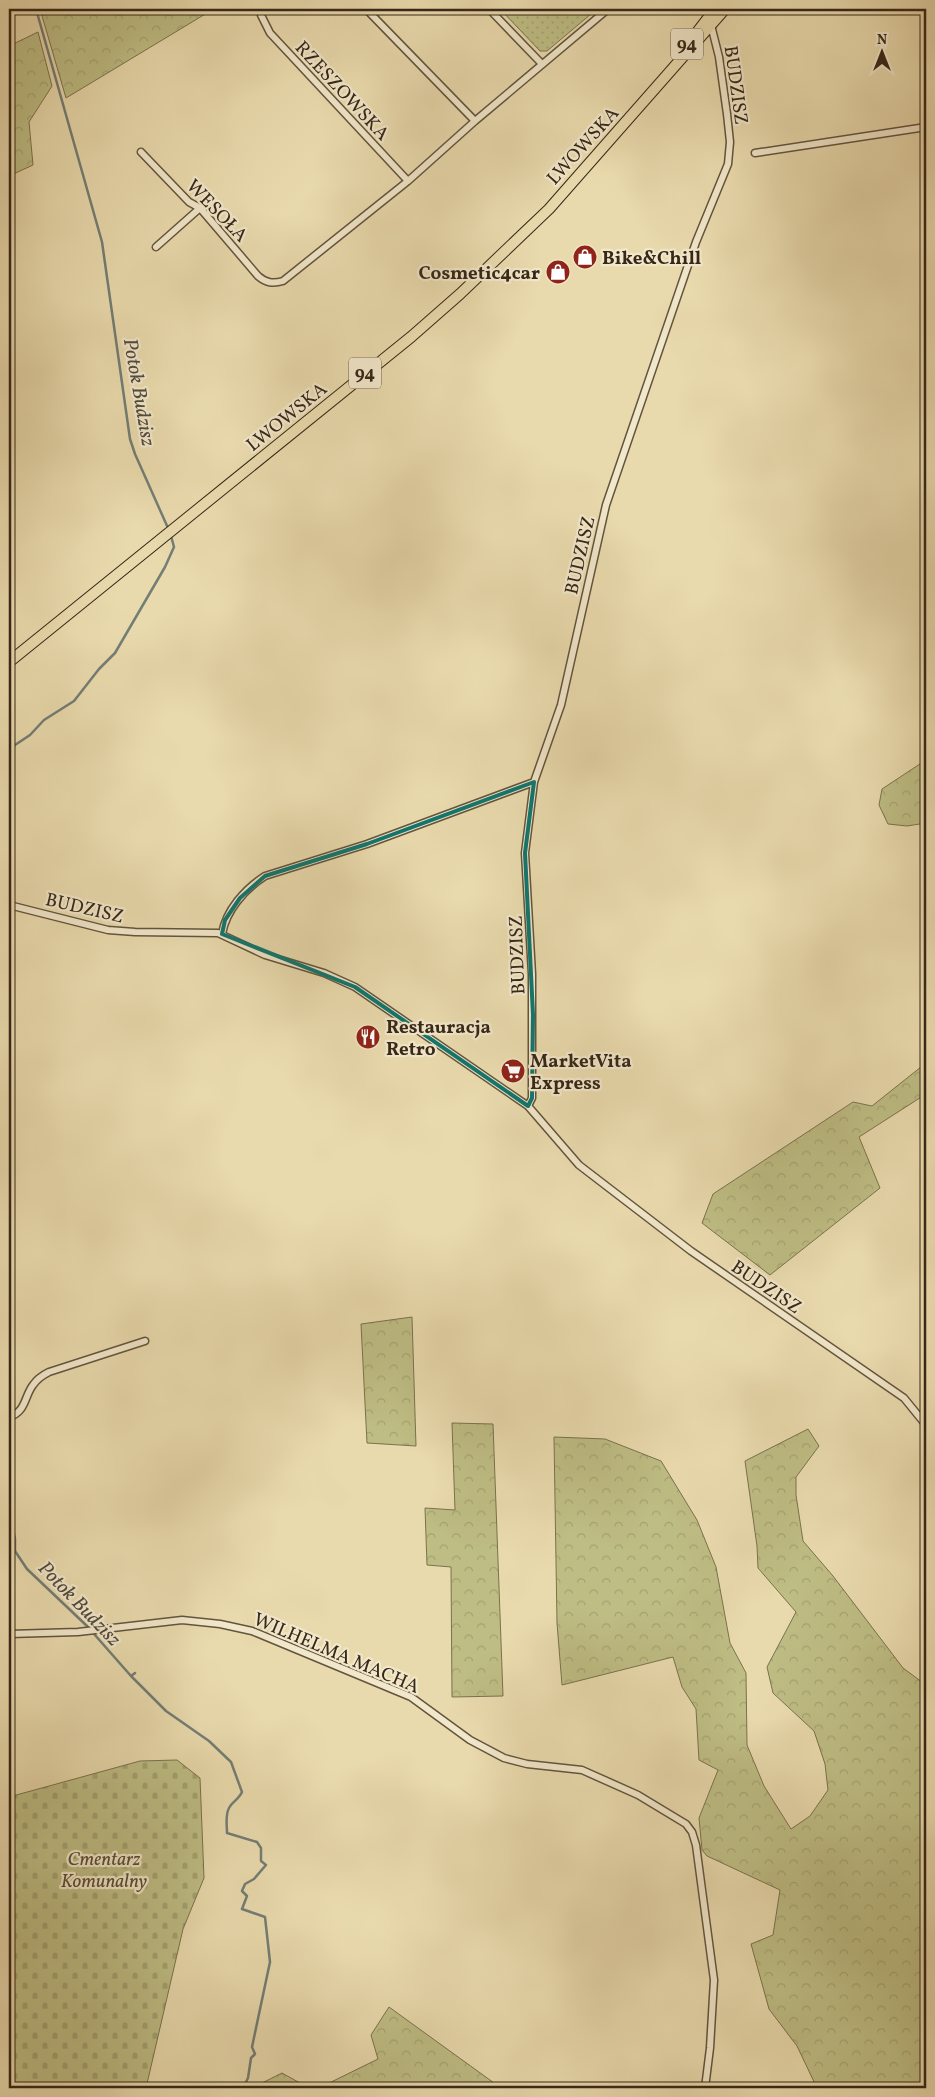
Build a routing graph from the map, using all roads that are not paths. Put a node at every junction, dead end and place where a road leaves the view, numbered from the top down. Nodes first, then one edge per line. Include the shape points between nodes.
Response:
1 (366, 9) edge
2 (488, 9) edge
3 (608, 9) edge
4 (715, 9) edge
5 (724, 9) edge
6 (262, 15) dead end
7 (711, 25) junction
8 (542, 64) junction
9 (661, 81) junction
10 (475, 121) junction
11 (926, 127) edge
12 (141, 152) dead end
13 (755, 153) dead end
14 (408, 181) junction
15 (200, 208) junction
16 (156, 248) dead end
17 (9, 662) edge
18 (534, 782) junction
19 (9, 905) edge
20 (222, 934) junction
21 (528, 1106) junction
22 (145, 1341) dead end
23 (9, 1417) edge
24 (926, 1425) edge
25 (9, 1634) edge
26 (705, 2088) edge

1 - 10 street
2 - 8 street
3 - 8 street
4 - 9 main road, 94
5 - 7 main road, 94
6 - 14 street, RZESZOWSKA via 270,33
7 - 9 main road, LWOWSKA / 94
7 - 18 street, BUDZISZ via 728,123 728,164 696,242 606,505 561,706
8 - 10 street
9 - 17 main road, LWOWSKA / 94 via 549,209 460,294
10 - 14 street
11 - 13 street
12 - 15 street, WESOŁA via 189,202
14 - 15 street, WESOŁA via 283,281 276,283 269,283 258,276
15 - 16 street
18 - 20 street via 368,844 265,876 253,884 228,914
18 - 21 street, BUDZISZ via 526,834 533,1015 532,1098
19 - 20 street, BUDZISZ via 108,930
20 - 21 street, BUDZISZ via 264,955 324,973 355,987
21 - 24 street, BUDZISZ via 567,1152 600,1181 705,1261 904,1398
22 - 23 street via 40,1377 21,1409
25 - 26 street, WILHELMA MACHA via 91,1630 182,1620 252,1631 411,1697 470,1740 504,1758 592,1774 676,1817 692,1832 696,1845 713,1964 714,2000

